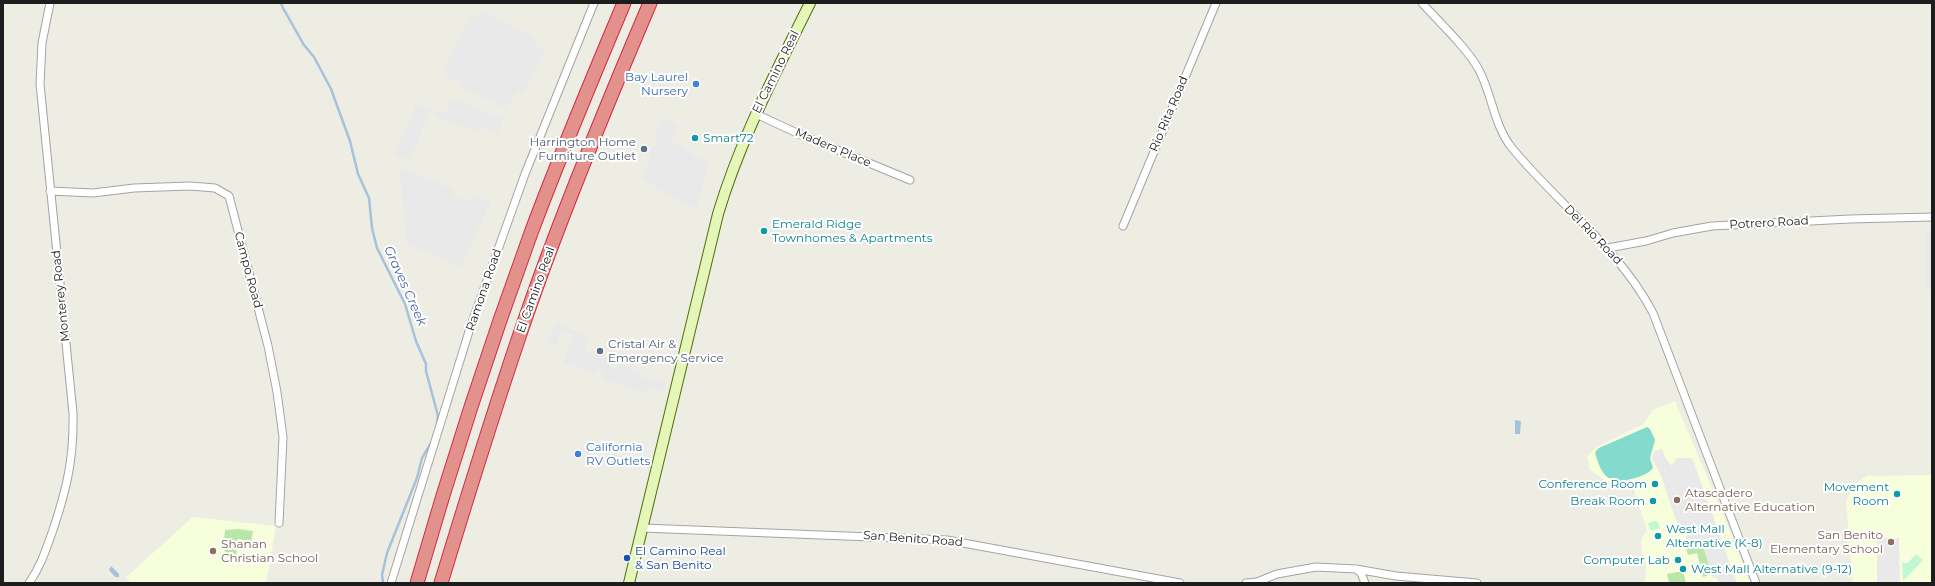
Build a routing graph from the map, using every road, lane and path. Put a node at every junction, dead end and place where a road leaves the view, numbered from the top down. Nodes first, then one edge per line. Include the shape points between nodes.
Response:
1 (50, 3) edge
2 (594, 3) edge
3 (624, 3) edge
4 (650, 3) edge
5 (810, 3) edge
6 (1216, 3) edge
7 (1422, 3) edge
8 (756, 114) junction
9 (910, 180) dead end
10 (50, 191) junction
11 (1932, 217) edge
12 (1123, 226) dead end
13 (1608, 248) junction
14 (279, 523) dead end
15 (643, 528) junction
16 (1356, 569) junction
17 (1144, 580) edge
18 (1257, 582) edge
19 (29, 583) edge
20 (391, 583) edge
21 (417, 583) edge
22 (441, 583) edge
23 (629, 583) edge
24 (1180, 583) edge
25 (1246, 583) edge
26 (1366, 583) edge
27 (1477, 583) edge
28 (1756, 583) edge

1 - 10 street, Monterey Road via 42,43 40,84
2 - 20 street, Ramona Road via 525,174 470,325
3 - 21 highway, El Camino Real via 555,169 505,306 448,477
4 - 22 highway, El Camino Real via 600,122 529,308
5 - 8 main road, El Camino Real
6 - 12 street, Rio Rita Road
7 - 13 street, Del Rio Road via 1476,65 1511,146 1566,207
8 - 9 street, Madera Place
8 - 15 main road, El Camino Real via 718,214
10 - 14 street, Campo Road via 93,193 134,188 190,186 215,188 229,196 268,346 277,392 283,437
10 - 19 street, Monterey Road via 73,413 73,450 71,469 60,508 41,564
11 - 13 street, Potrero Road via 1850,218 1712,226
13 - 28 street, Del Rio Road via 1634,282 1653,313
15 - 17 street, San Benito Road via 947,540
15 - 23 main road, El Camino Real
16 - 18 street via 1316,567 1277,574
16 - 26 street
16 - 27 street via 1396,576
17 - 24 street, San Benito Road
18 - 25 street

